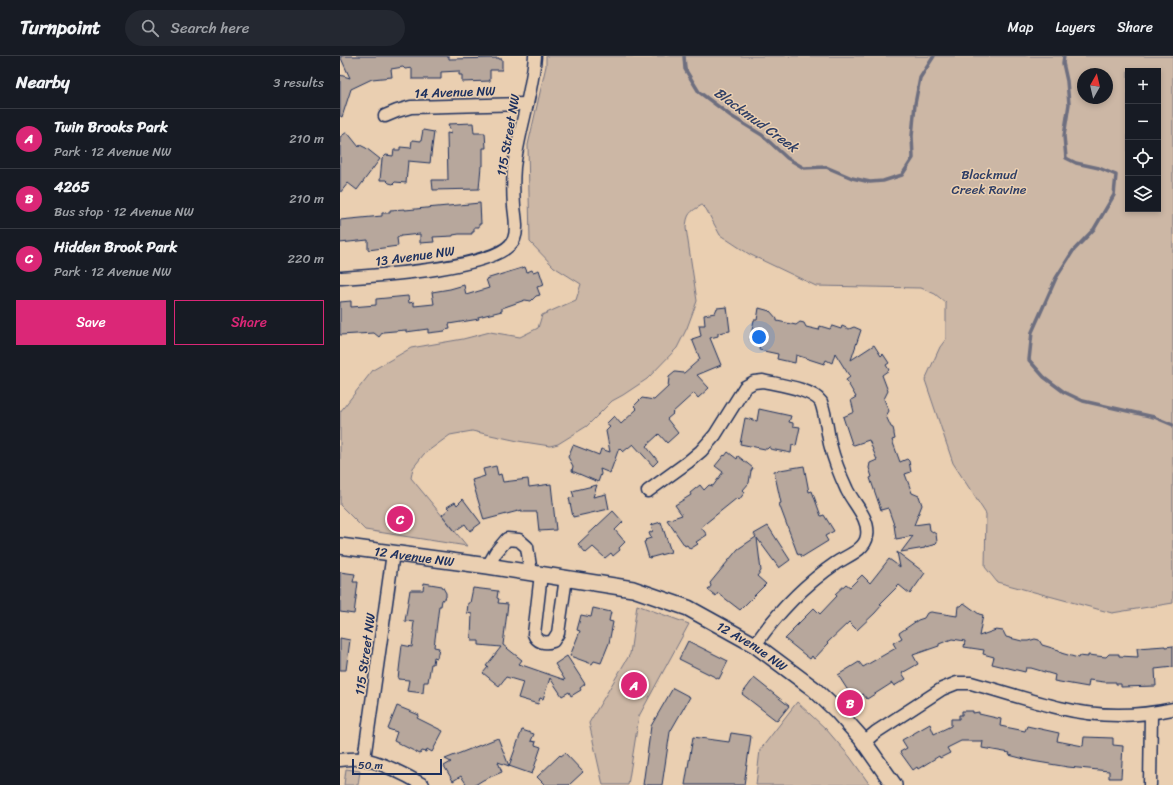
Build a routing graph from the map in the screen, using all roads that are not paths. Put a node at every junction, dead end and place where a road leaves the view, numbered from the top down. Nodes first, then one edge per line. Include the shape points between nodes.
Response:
1 (535, 56) edge
2 (528, 104) junction
3 (385, 116) dead end
4 (512, 244) joint
5 (340, 278) edge
6 (648, 491) dead end
7 (340, 546) edge
8 (393, 553) junction
9 (488, 566) junction
10 (536, 573) junction
11 (566, 578) junction
12 (755, 645) junction
13 (1173, 709) edge
14 (1151, 714) junction
15 (864, 742) junction
16 (364, 759) junction
17 (340, 760) edge
18 (423, 785) edge
19 (894, 785) edge
20 (1150, 785) edge

1 - 2 street, 115 Street NW
2 - 3 street, 14 Avenue NW via 412,107
2 - 4 street, 115 Street NW via 514,167 516,234
4 - 5 street, 13 Avenue NW via 499,253 438,269
6 - 12 street via 701,450 715,435 749,383 764,381 805,391 818,397 835,462 862,515 868,535 862,547 799,593 770,624
7 - 8 street, 12 Avenue NW
8 - 9 street, 12 Avenue NW
8 - 16 street, 115 Street NW
9 - 10 street, 12 Avenue NW
9 - 10 street via 507,539 519,540 527,547
10 - 11 street, 12 Avenue NW
10 - 11 street via 534,634 538,640 545,643 552,641 558,633
11 - 12 street, 12 Avenue NW via 632,589 660,598 688,608
12 - 15 street, 12 Avenue NW via 814,689
13 - 14 street
14 - 15 street via 1114,715 1080,712 972,683 957,683 942,689
14 - 20 street
15 - 19 street, 12 Avenue NW
16 - 17 street
16 - 18 street via 411,777

